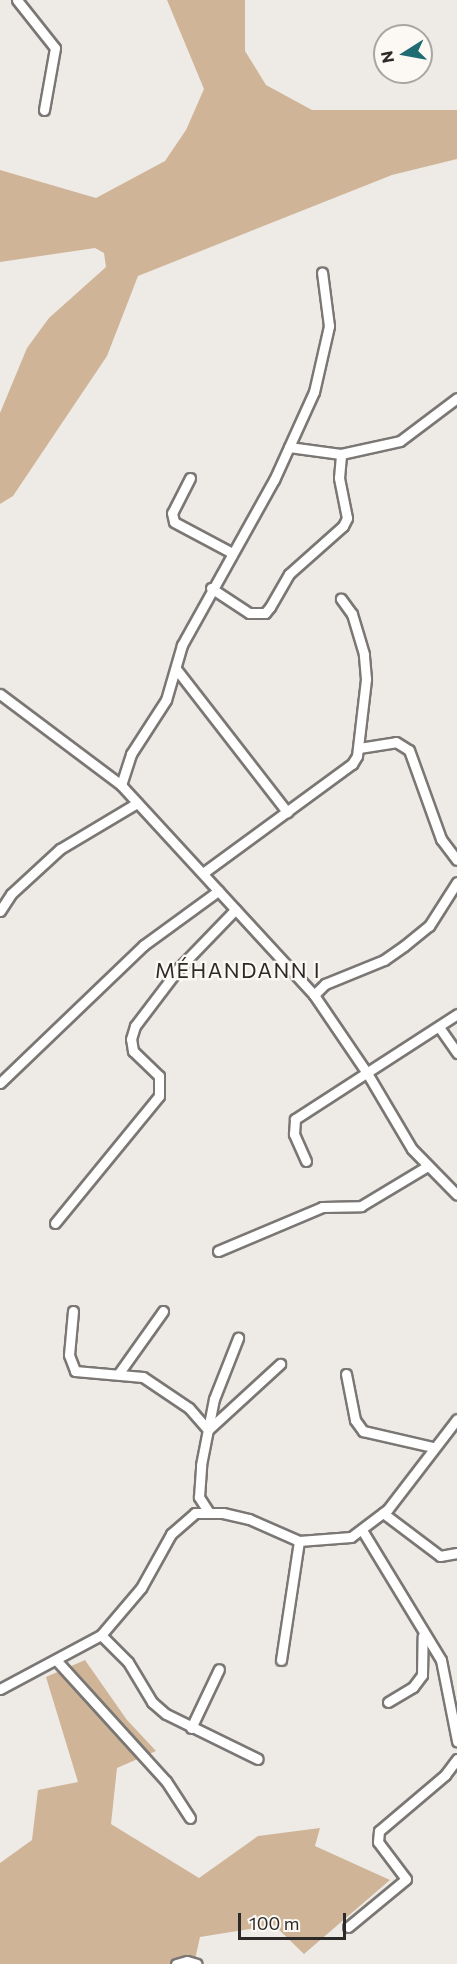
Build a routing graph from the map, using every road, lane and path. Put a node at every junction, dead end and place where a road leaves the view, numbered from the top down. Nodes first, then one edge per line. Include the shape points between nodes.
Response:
1 (17, 0) edge
2 (44, 110) dead end
3 (322, 272) dead end
4 (457, 398) edge
5 (289, 447) junction
6 (341, 454) junction
7 (190, 477) dead end
8 (232, 553) junction
9 (211, 588) junction
10 (341, 599) dead end
11 (177, 670) junction
12 (0, 693) edge
13 (359, 748) junction
14 (121, 786) junction
15 (137, 803) junction
16 (288, 812) junction
17 (457, 860) edge
18 (203, 873) junction
19 (457, 882) edge
20 (218, 891) junction
21 (235, 910) junction
22 (0, 911) edge
23 (314, 995) junction
24 (457, 1014) edge
25 (439, 1027) junction
26 (457, 1053) edge
27 (367, 1073) junction
28 (0, 1083) edge
29 (306, 1161) dead end
30 (426, 1167) junction
31 (457, 1195) edge
32 (55, 1222) dead end
33 (218, 1251) dead end
34 (73, 1311) dead end
35 (164, 1311) dead end
36 (238, 1338) dead end
37 (280, 1364) dead end
38 (119, 1373) junction
39 (346, 1374) dead end
40 (457, 1419) edge
41 (208, 1431) junction
42 (433, 1447) junction
43 (208, 1511) junction
44 (383, 1513) junction
45 (362, 1530) junction
46 (299, 1541) junction
47 (457, 1553) edge
48 (422, 1633) junction
49 (101, 1635) junction
50 (57, 1660) junction
51 (281, 1660) dead end
52 (219, 1669) dead end
53 (0, 1689) edge
54 (388, 1702) dead end
55 (191, 1728) junction
56 (457, 1741) edge
57 (258, 1759) dead end
58 (457, 1759) edge
59 (190, 1818) dead end
60 (348, 1927) dead end
61 (176, 1964) edge
62 (197, 1964) edge

1 - 2 street via 54,48
3 - 5 street via 329,326 314,392
4 - 6 street via 409,437
5 - 6 street
5 - 8 street
6 - 9 street via 339,478 347,518 289,574 270,607 264,613 249,613
7 - 8 street via 172,513 174,522
8 - 9 street
9 - 11 street via 182,645
10 - 13 street via 352,614 364,654 366,679
11 - 14 street via 166,700 131,754
11 - 16 street
12 - 14 street
13 - 16 street via 352,764
13 - 17 street via 403,743 409,750 441,839
14 - 15 street
15 - 18 street
15 - 22 street via 60,849 11,894
16 - 18 street
18 - 20 street
19 - 23 street via 440,912 412,939 384,960 325,984
20 - 21 street
20 - 28 street via 144,945
21 - 23 street
21 - 32 street via 179,968 135,1026 133,1051 159,1076 159,1096
23 - 27 street
24 - 25 street
25 - 26 street
25 - 27 street
27 - 29 street via 295,1119 294,1134
27 - 30 street
30 - 31 street
30 - 33 street via 361,1206 322,1207
34 - 38 street via 69,1355 75,1371
35 - 38 street
36 - 41 street via 221,1376
37 - 41 street
38 - 41 street via 143,1377 168,1391
39 - 42 street via 354,1420 363,1431
40 - 42 street
41 - 43 street via 199,1497
42 - 44 street
43 - 46 street via 249,1519
43 - 49 street via 181,1522 141,1588
44 - 45 street
44 - 47 street via 440,1556
45 - 46 street via 332,1541
45 - 48 street
46 - 51 street
48 - 54 street via 422,1675 413,1687
48 - 56 street via 441,1660
49 - 50 street
49 - 55 street via 128,1662 152,1702
50 - 53 street
50 - 59 street via 166,1781
52 - 55 street
55 - 57 street
58 - 60 street via 445,1775 379,1831 378,1842 406,1878
61 - 62 street

